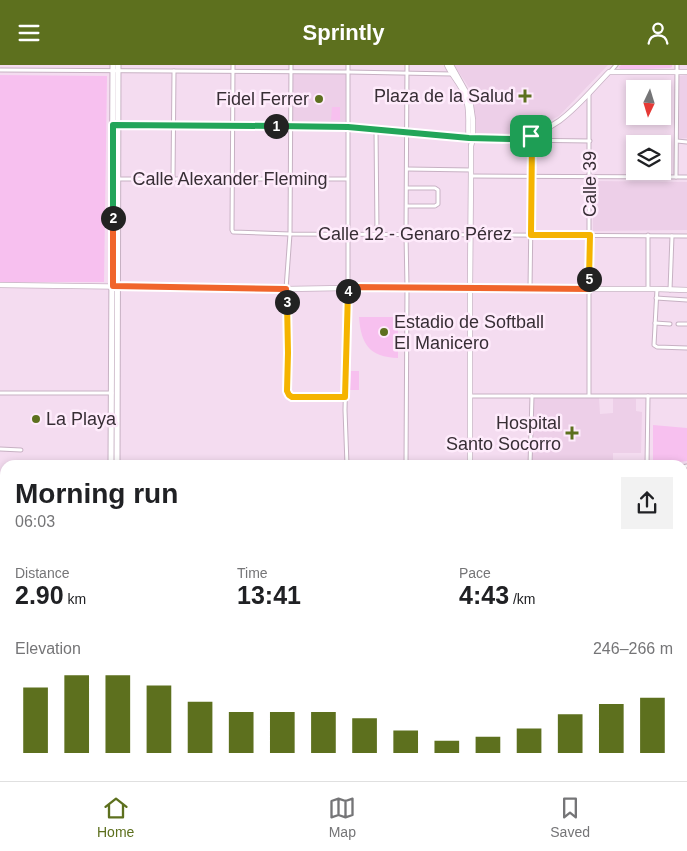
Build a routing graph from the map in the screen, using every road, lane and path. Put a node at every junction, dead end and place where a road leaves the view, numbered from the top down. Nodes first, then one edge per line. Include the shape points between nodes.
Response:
1 (56, 65) edge
2 (233, 65) edge
3 (291, 65) edge
4 (348, 65) edge
5 (408, 65) edge
6 (447, 65) edge
7 (452, 65) edge
8 (616, 65) edge
9 (677, 65) edge
10 (116, 68) edge
11 (0, 70) edge
12 (56, 70) junction
13 (174, 71) junction
14 (233, 71) junction
15 (291, 71) junction
16 (348, 72) junction
17 (407, 72) junction
18 (609, 72) junction
19 (677, 72) junction
20 (687, 72) edge
21 (450, 73) junction
22 (459, 78) junction
23 (590, 93) junction
24 (115, 125) junction
25 (174, 125) junction
26 (232, 126) junction
27 (290, 126) junction
28 (348, 127) junction
29 (376, 129) junction
30 (407, 132) junction
31 (471, 138) junction
32 (532, 138) junction
33 (590, 141) junction
34 (677, 141) junction
35 (687, 142) edge
36 (407, 169) junction
37 (471, 170) junction
38 (471, 176) junction
39 (532, 176) junction
40 (589, 177) junction
41 (676, 177) junction
42 (687, 177) edge
43 (115, 179) junction
44 (173, 179) junction
45 (232, 179) junction
46 (290, 179) junction
47 (348, 179) junction
48 (407, 188) junction
49 (407, 206) junction
50 (290, 234) junction
51 (348, 234) junction
52 (376, 234) junction
53 (406, 234) junction
54 (470, 235) junction
55 (531, 235) junction
56 (590, 235) junction
57 (648, 235) junction
58 (672, 236) junction
59 (687, 236) edge
60 (0, 285) edge
61 (115, 286) junction
62 (348, 287) junction
63 (407, 287) junction
64 (286, 289) junction
65 (470, 289) junction
66 (530, 289) junction
67 (589, 289) junction
68 (648, 289) junction
69 (657, 289) junction
70 (670, 290) junction
71 (687, 290) edge
72 (656, 298) junction
73 (687, 300) edge
74 (655, 323) junction
75 (670, 324) dead end
76 (678, 324) dead end
77 (687, 324) edge
78 (687, 348) edge
79 (0, 393) edge
80 (112, 393) junction
81 (589, 395) junction
82 (470, 396) junction
83 (532, 396) junction
84 (648, 396) junction
85 (687, 396) edge
86 (345, 397) junction
87 (0, 449) edge
88 (21, 450) dead end
89 (111, 460) edge
90 (117, 460) edge
91 (347, 460) edge
92 (406, 460) edge
93 (470, 460) edge
94 (530, 460) edge
95 (647, 460) edge

1 - 12 street
2 - 14 street
3 - 15 street
4 - 16 street
5 - 17 street
6 - 21 main road
7 - 22 main road
8 - 18 street
9 - 19 street
10 - 12 street
10 - 13 street
10 - 24 main road
11 - 12 street
13 - 14 street
13 - 25 street
14 - 15 street
14 - 26 street
15 - 16 street
15 - 27 street
16 - 17 street
16 - 28 street
17 - 21 street
17 - 30 street
18 - 19 main road
18 - 23 main road
19 - 20 main road
19 - 34 street
21 - 22 street
21 - 31 main road via 466,97
22 - 31 main road via 470,99
23 - 32 main road via 567,117
23 - 33 street, Calle 39
24 - 25 street
24 - 43 main road
25 - 26 street
25 - 44 street
26 - 27 street
26 - 45 street
27 - 28 street
27 - 46 street
28 - 29 street
28 - 47 street
29 - 30 street
29 - 52 street
30 - 31 street
30 - 36 street
31 - 32 main road
31 - 37 main road
32 - 33 street
32 - 39 street
33 - 40 street, Calle 39
34 - 35 street
34 - 41 street
36 - 37 street
36 - 48 street
37 - 38 main road
38 - 39 street
38 - 54 main road
39 - 40 street
39 - 55 street
40 - 41 street
40 - 56 street, Calle 39
41 - 42 street
43 - 44 street, Calle Alexander Fleming
43 - 61 main road
44 - 45 street, Calle Alexander Fleming
45 - 46 street, Calle Alexander Fleming
45 - 50 street, Calle 12 - Genaro Pérez via 232,231
46 - 47 street, Calle Alexander Fleming
46 - 50 street
47 - 51 street
48 - 49 street
48 - 49 street via 437,189 438,203 435,206
49 - 53 street
50 - 51 street, Calle 12 - Genaro Pérez
50 - 64 street
51 - 52 street, Calle 12 - Genaro Pérez
51 - 62 street
52 - 53 street, Calle 12 - Genaro Pérez
53 - 54 street, Calle 12 - Genaro Pérez
53 - 63 street
54 - 55 street, Calle 12 - Genaro Pérez
54 - 65 main road
55 - 56 street, Calle 12 - Genaro Pérez
55 - 66 street
56 - 57 street, Calle 12 - Genaro Pérez
56 - 67 street, Calle 39
57 - 58 street, Calle 12 - Genaro Pérez
57 - 68 street
58 - 59 street, Calle 12 - Genaro Pérez
58 - 70 street
60 - 61 main road
61 - 64 main road
61 - 80 main road
61 - 90 main road
62 - 63 main road
62 - 64 main road
62 - 86 street
63 - 65 main road
63 - 92 street
64 - 86 street via 289,395
65 - 66 main road
65 - 82 main road
66 - 67 main road
67 - 68 main road
67 - 81 street, Calle 39
68 - 69 main road
69 - 70 main road
69 - 72 street
70 - 71 main road
72 - 73 street
72 - 74 street
74 - 75 street
74 - 78 street via 655,346
76 - 77 street
79 - 80 street
80 - 89 main road
81 - 83 street
81 - 84 street
82 - 83 street
82 - 93 main road
83 - 94 street
84 - 85 street
84 - 95 street
86 - 91 street
87 - 88 street

